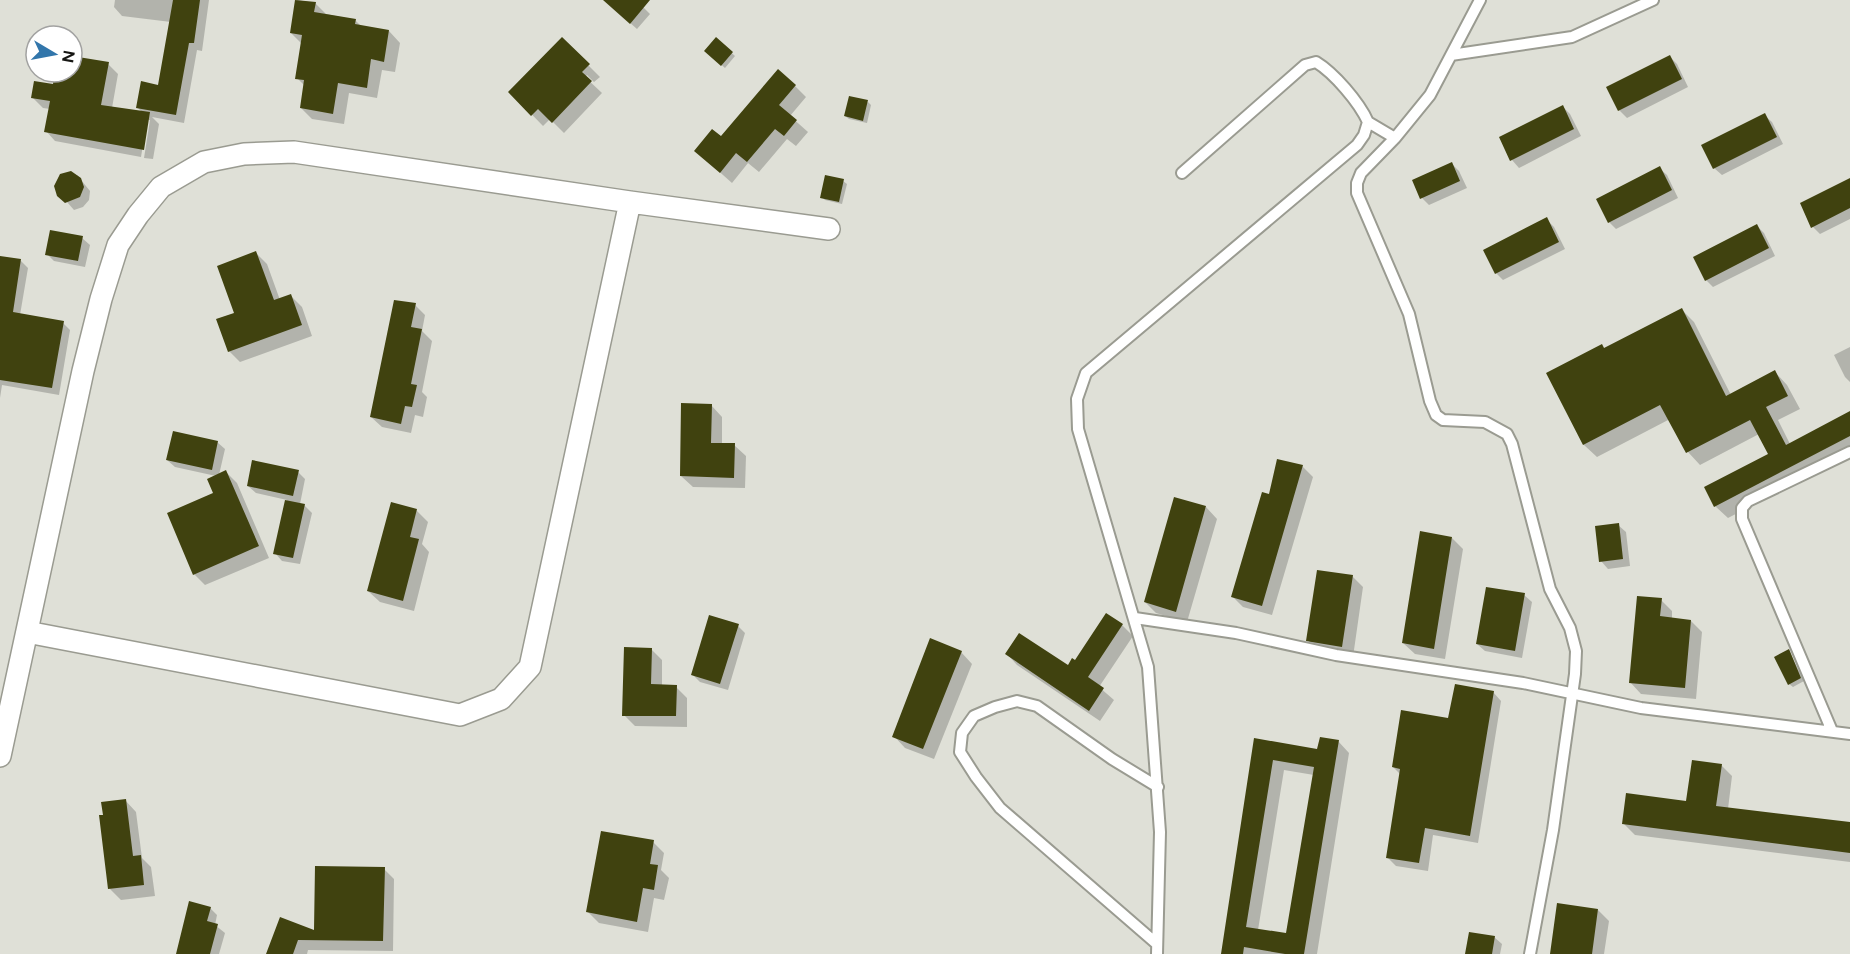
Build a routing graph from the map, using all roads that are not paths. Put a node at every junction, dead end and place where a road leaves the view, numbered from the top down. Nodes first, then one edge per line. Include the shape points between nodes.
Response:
1 (1480, 0) edge
2 (1653, 0) edge
3 (1451, 55) junction
4 (1368, 122) junction
5 (1395, 138) junction
6 (1182, 173) dead end
7 (630, 202) junction
8 (829, 229) dead end
9 (1850, 452) edge
10 (1135, 618) junction
11 (27, 632) junction
12 (1573, 692) junction
13 (1832, 731) junction
14 (1850, 734) edge
15 (0, 756) edge
16 (1158, 787) junction
17 (1157, 949) edge
18 (1530, 954) edge

1 - 3 lane
2 - 3 lane via 1572,37
3 - 5 lane via 1430,95
4 - 5 lane
4 - 6 lane via 1327,69 1316,62 1305,65
4 - 10 lane via 1357,146 1086,373 1077,399 1078,429
5 - 12 lane via 1361,173 1357,194 1409,314 1436,415 1443,420 1485,422 1507,434 1512,444 1550,589 1570,628 1576,651
7 - 8 street
7 - 11 street via 294,152 244,154 204,162 161,187 118,245 101,299
7 - 11 street via 530,667 501,699 460,715
9 - 13 lane via 1748,501 1742,508 1742,519
10 - 12 lane
10 - 16 lane via 1148,667
11 - 15 street
12 - 13 lane via 1641,708
12 - 18 lane
13 - 14 lane
16 - 17 lane
16 - 17 lane via 1037,706 1017,701 995,707 974,716 962,733 960,752 1000,808

